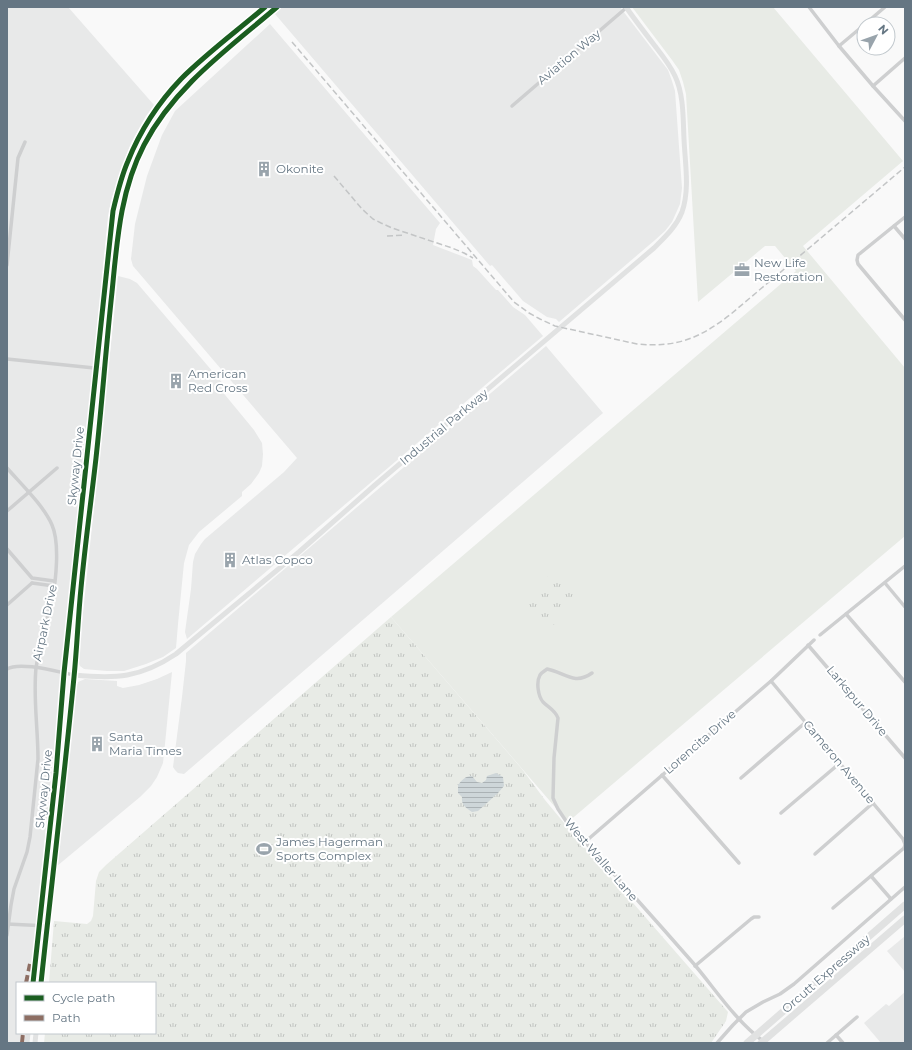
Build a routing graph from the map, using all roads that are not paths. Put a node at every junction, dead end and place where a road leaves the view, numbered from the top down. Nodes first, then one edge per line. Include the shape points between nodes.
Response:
1 (265, 7) edge
2 (277, 7) edge
3 (809, 7) edge
4 (885, 7) edge
5 (626, 8) edge
6 (874, 16) edge
7 (856, 32) edge
8 (839, 46) junction
9 (905, 58) edge
10 (872, 86) junction
11 (512, 106) dead end
12 (905, 121) edge
13 (25, 142) dead end
14 (905, 217) edge
15 (894, 226) junction
16 (905, 239) edge
17 (7, 265) edge
18 (905, 320) edge
19 (7, 359) edge
20 (96, 369) junction
21 (104, 370) junction
22 (7, 468) edge
23 (57, 468) dead end
24 (28, 492) junction
25 (7, 511) edge
26 (7, 549) edge
27 (905, 566) edge
28 (32, 578) junction
29 (54, 581) junction
30 (32, 583) junction
31 (885, 583) junction
32 (54, 586) junction
33 (7, 605) edge
34 (905, 607) edge
35 (846, 614) junction
36 (820, 635) dead end
37 (814, 640) dead end
38 (808, 645) junction
39 (36, 668) junction
40 (7, 669) edge
41 (64, 673) junction
42 (592, 673) dead end
43 (74, 675) junction
44 (771, 680) junction
45 (905, 682) edge
46 (806, 722) junction
47 (905, 758) edge
48 (840, 763) junction
49 (662, 776) junction
50 (742, 778) dead end
51 (873, 803) junction
52 (781, 813) dead end
53 (585, 842) junction
54 (905, 845) edge
55 (815, 854) dead end
56 (738, 863) dead end
57 (872, 876) junction
58 (905, 887) edge
59 (891, 899) junction
60 (905, 905) edge
61 (834, 908) dead end
62 (759, 917) dead end
63 (905, 919) edge
64 (8, 924) edge
65 (39, 925) junction
66 (48, 926) junction
67 (7, 935) edge
68 (695, 966) junction
69 (33, 982) edge
70 (41, 982) edge
71 (857, 1017) dead end
72 (739, 1018) junction
73 (756, 1035) junction
74 (836, 1035) junction
75 (763, 1042) edge
76 (717, 1043) edge
77 (747, 1043) edge
78 (827, 1043) edge
79 (843, 1043) edge

1 - 20 main road, Skyway Drive via 181,80 151,118 128,160 113,211
2 - 21 main road, Skyway Drive via 193,79 166,109 144,146 127,186 121,213
3 - 8 street
4 - 6 street
5 - 11 street, Aviation Way
5 - 43 main road, Industrial Parkway via 667,62 679,89 683,115 686,188 682,212 670,231 648,253 176,654 153,668 125,676
7 - 8 street
8 - 10 street
9 - 10 street
10 - 12 street
13 - 17 street via 18,158
14 - 15 street
15 - 16 street
15 - 18 street via 858,256 857,260
19 - 20 street
20 - 21 street
20 - 41 main road, Skyway Drive
21 - 43 main road, Skyway Drive
22 - 24 street, Airpark Drive
23 - 24 street
24 - 25 street
24 - 29 street, Airpark Drive via 45,512 55,532 57,557
26 - 28 street
27 - 31 street
28 - 29 street
28 - 30 street
29 - 32 street, Airpark Drive
30 - 32 street
30 - 33 street
31 - 34 street
31 - 35 street
32 - 39 street, Airpark Drive
35 - 36 street
35 - 45 street
37 - 38 street, Lorencita Drive
38 - 44 street, Lorencita Drive
38 - 47 street, Larkspur Drive
39 - 40 street via 17,666
39 - 41 street
39 - 64 street, Airpark Drive via 38,758 30,837 14,889
41 - 43 street
41 - 65 main road, Skyway Drive
42 - 53 street, West Waller Lane via 575,679 547,669 539,676 538,686 540,696 558,718 553,798 566,821
43 - 66 main road, Skyway Drive
44 - 46 street, Cameron Avenue
44 - 49 street, Lorencita Drive
46 - 48 street, Cameron Avenue
46 - 50 street
48 - 51 street, Cameron Avenue
48 - 52 street
49 - 53 street, Lorencita Drive
49 - 56 street
51 - 54 street, Cameron Avenue via 903,839
51 - 55 street
53 - 68 street, West Waller Lane
54 - 57 street
57 - 59 street
57 - 61 street
58 - 59 street
59 - 72 street via 794,984
60 - 73 highway, Orcutt Expressway
62 - 68 street via 751,919
63 - 75 highway, Orcutt Expressway
64 - 65 street
64 - 67 street, Airpark Drive
65 - 66 street
65 - 69 main road, Skyway Drive
66 - 70 main road, Skyway Drive
68 - 72 street, West Waller Lane
71 - 74 street
72 - 73 street, West Waller Lane
72 - 76 street
73 - 75 street, West Waller Lane
73 - 77 highway, Orcutt Expressway
74 - 78 street
74 - 79 street

